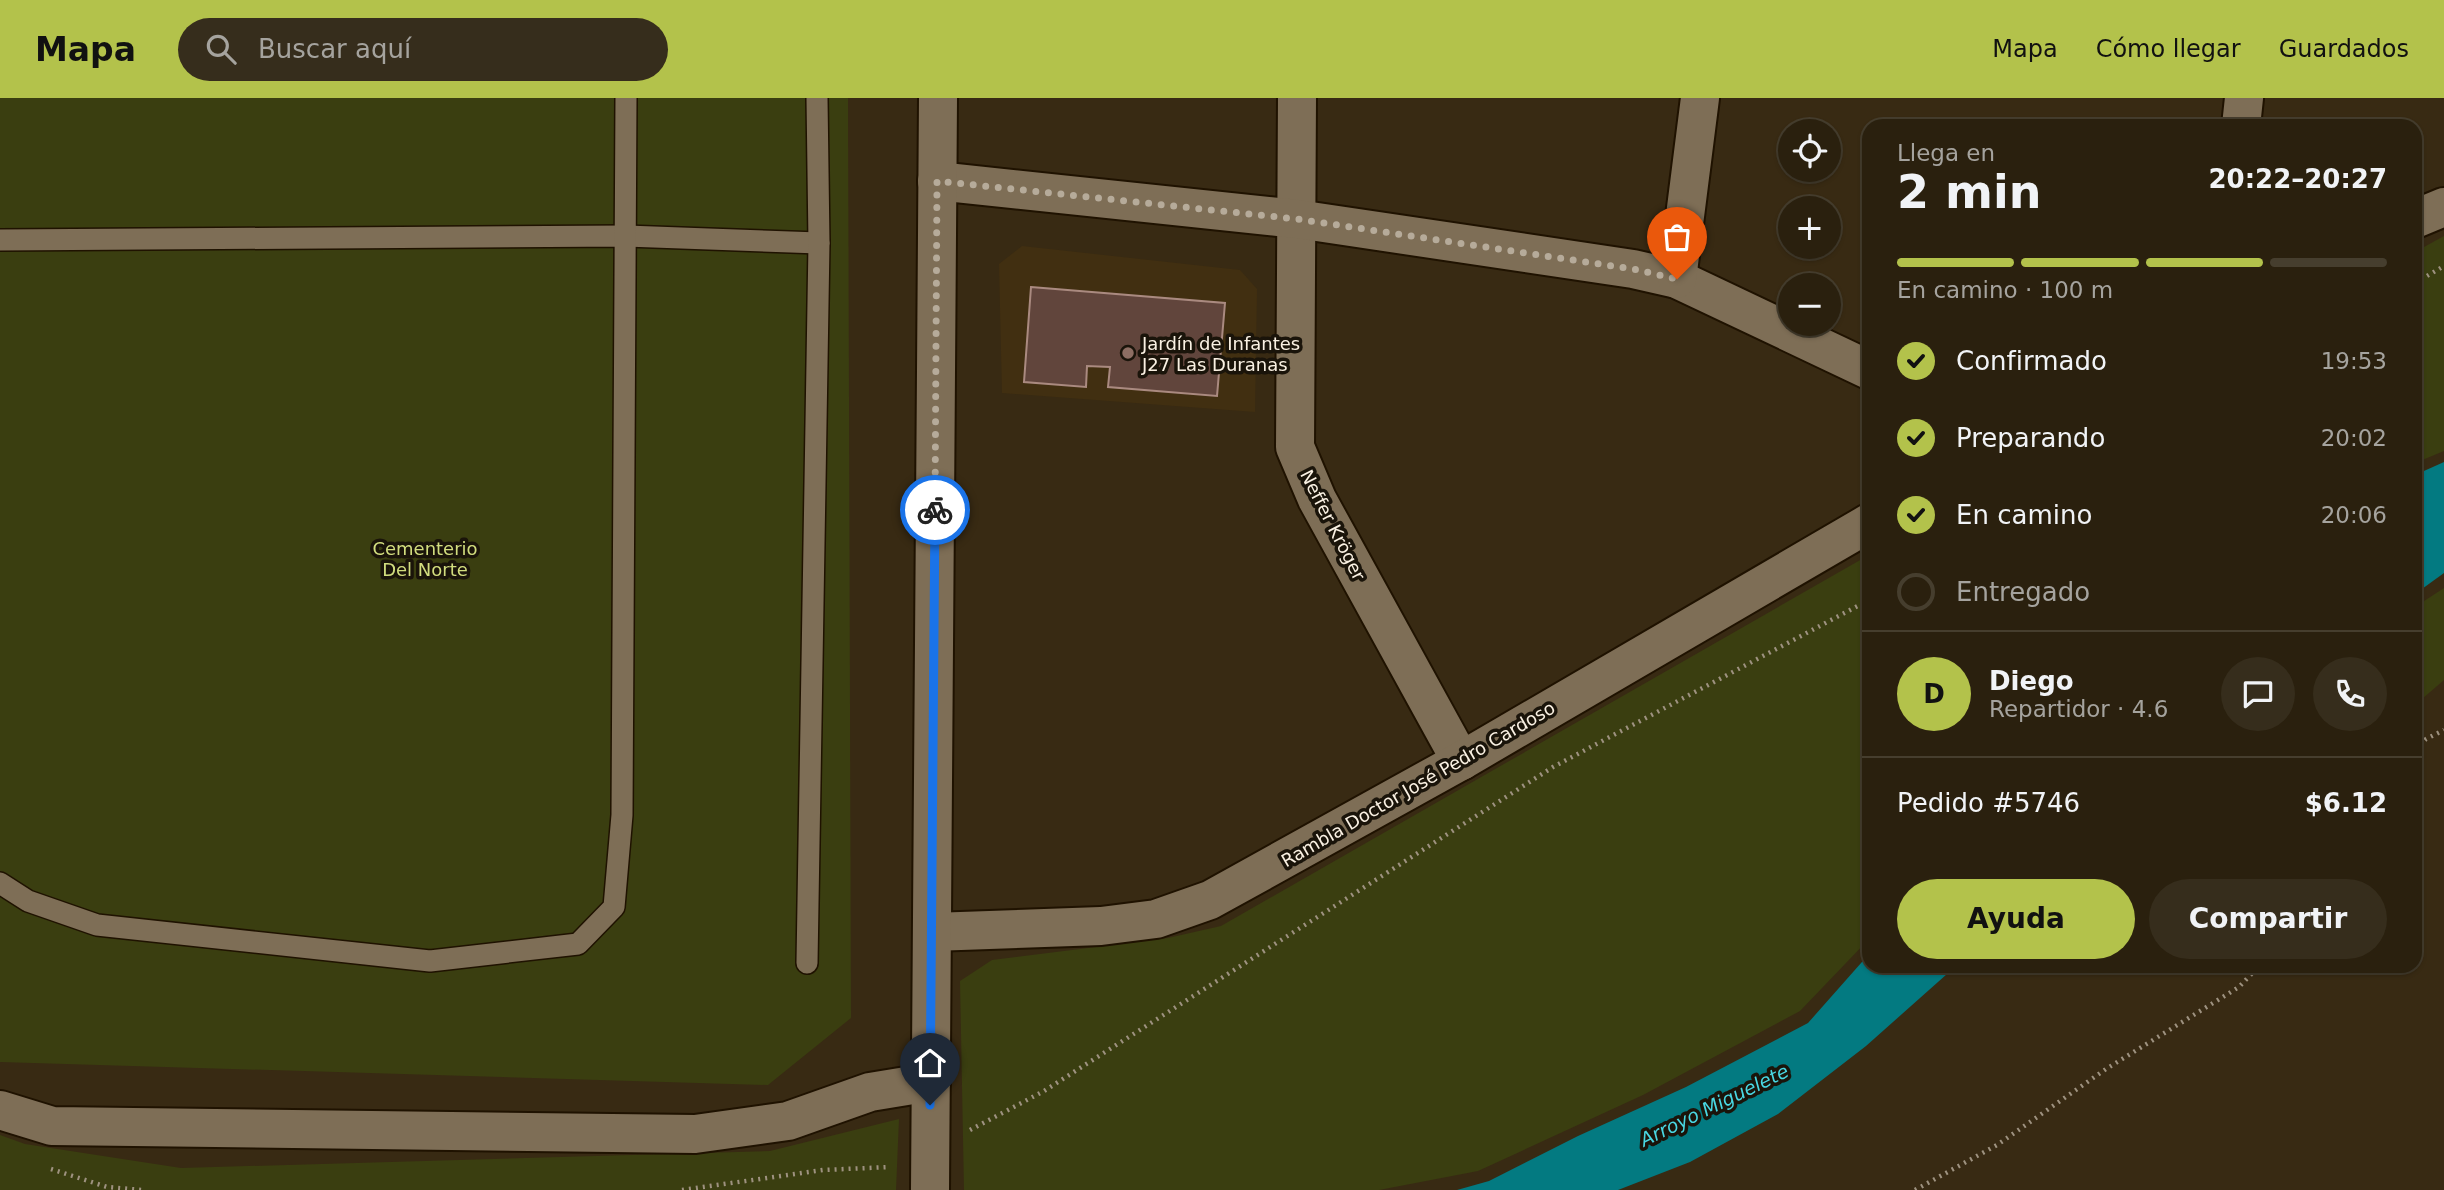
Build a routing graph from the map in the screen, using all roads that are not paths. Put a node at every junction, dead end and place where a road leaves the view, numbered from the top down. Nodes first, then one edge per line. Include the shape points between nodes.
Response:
1 (626, 98) edge
2 (817, 98) edge
3 (938, 98) edge
4 (1297, 98) edge
5 (1699, 98) edge
6 (2245, 98) edge
7 (2242, 119) edge
8 (937, 181) junction
9 (2444, 207) edge
10 (2422, 216) edge
11 (1297, 219) junction
12 (626, 236) junction
13 (0, 240) edge
14 (819, 243) junction
15 (1677, 279) junction
16 (1862, 367) edge
17 (1862, 527) edge
18 (1461, 761) junction
19 (0, 883) edge
20 (932, 932) junction
21 (807, 962) dead end
22 (931, 1082) junction
23 (0, 1110) edge
24 (930, 1190) edge

1 - 12 lane
2 - 14 lane
3 - 8 street
4 - 11 street, Neffer Kröger
5 - 15 street
6 - 7 street
8 - 11 street
8 - 20 street
9 - 10 street
11 - 15 street
11 - 18 street, Neffer Kröger via 1295,447 1317,499
12 - 13 lane
12 - 14 lane
12 - 19 lane via 622,815 614,907 578,944 430,961 97,925 28,901
14 - 21 lane
15 - 16 street
17 - 18 street, Rambla Doctor José Pedro Cardoso
18 - 20 street, Rambla Doctor José Pedro Cardoso via 1210,900 1156,919 1101,926
20 - 22 street
22 - 23 street via 870,1092 788,1121 695,1134 52,1126
22 - 24 street

